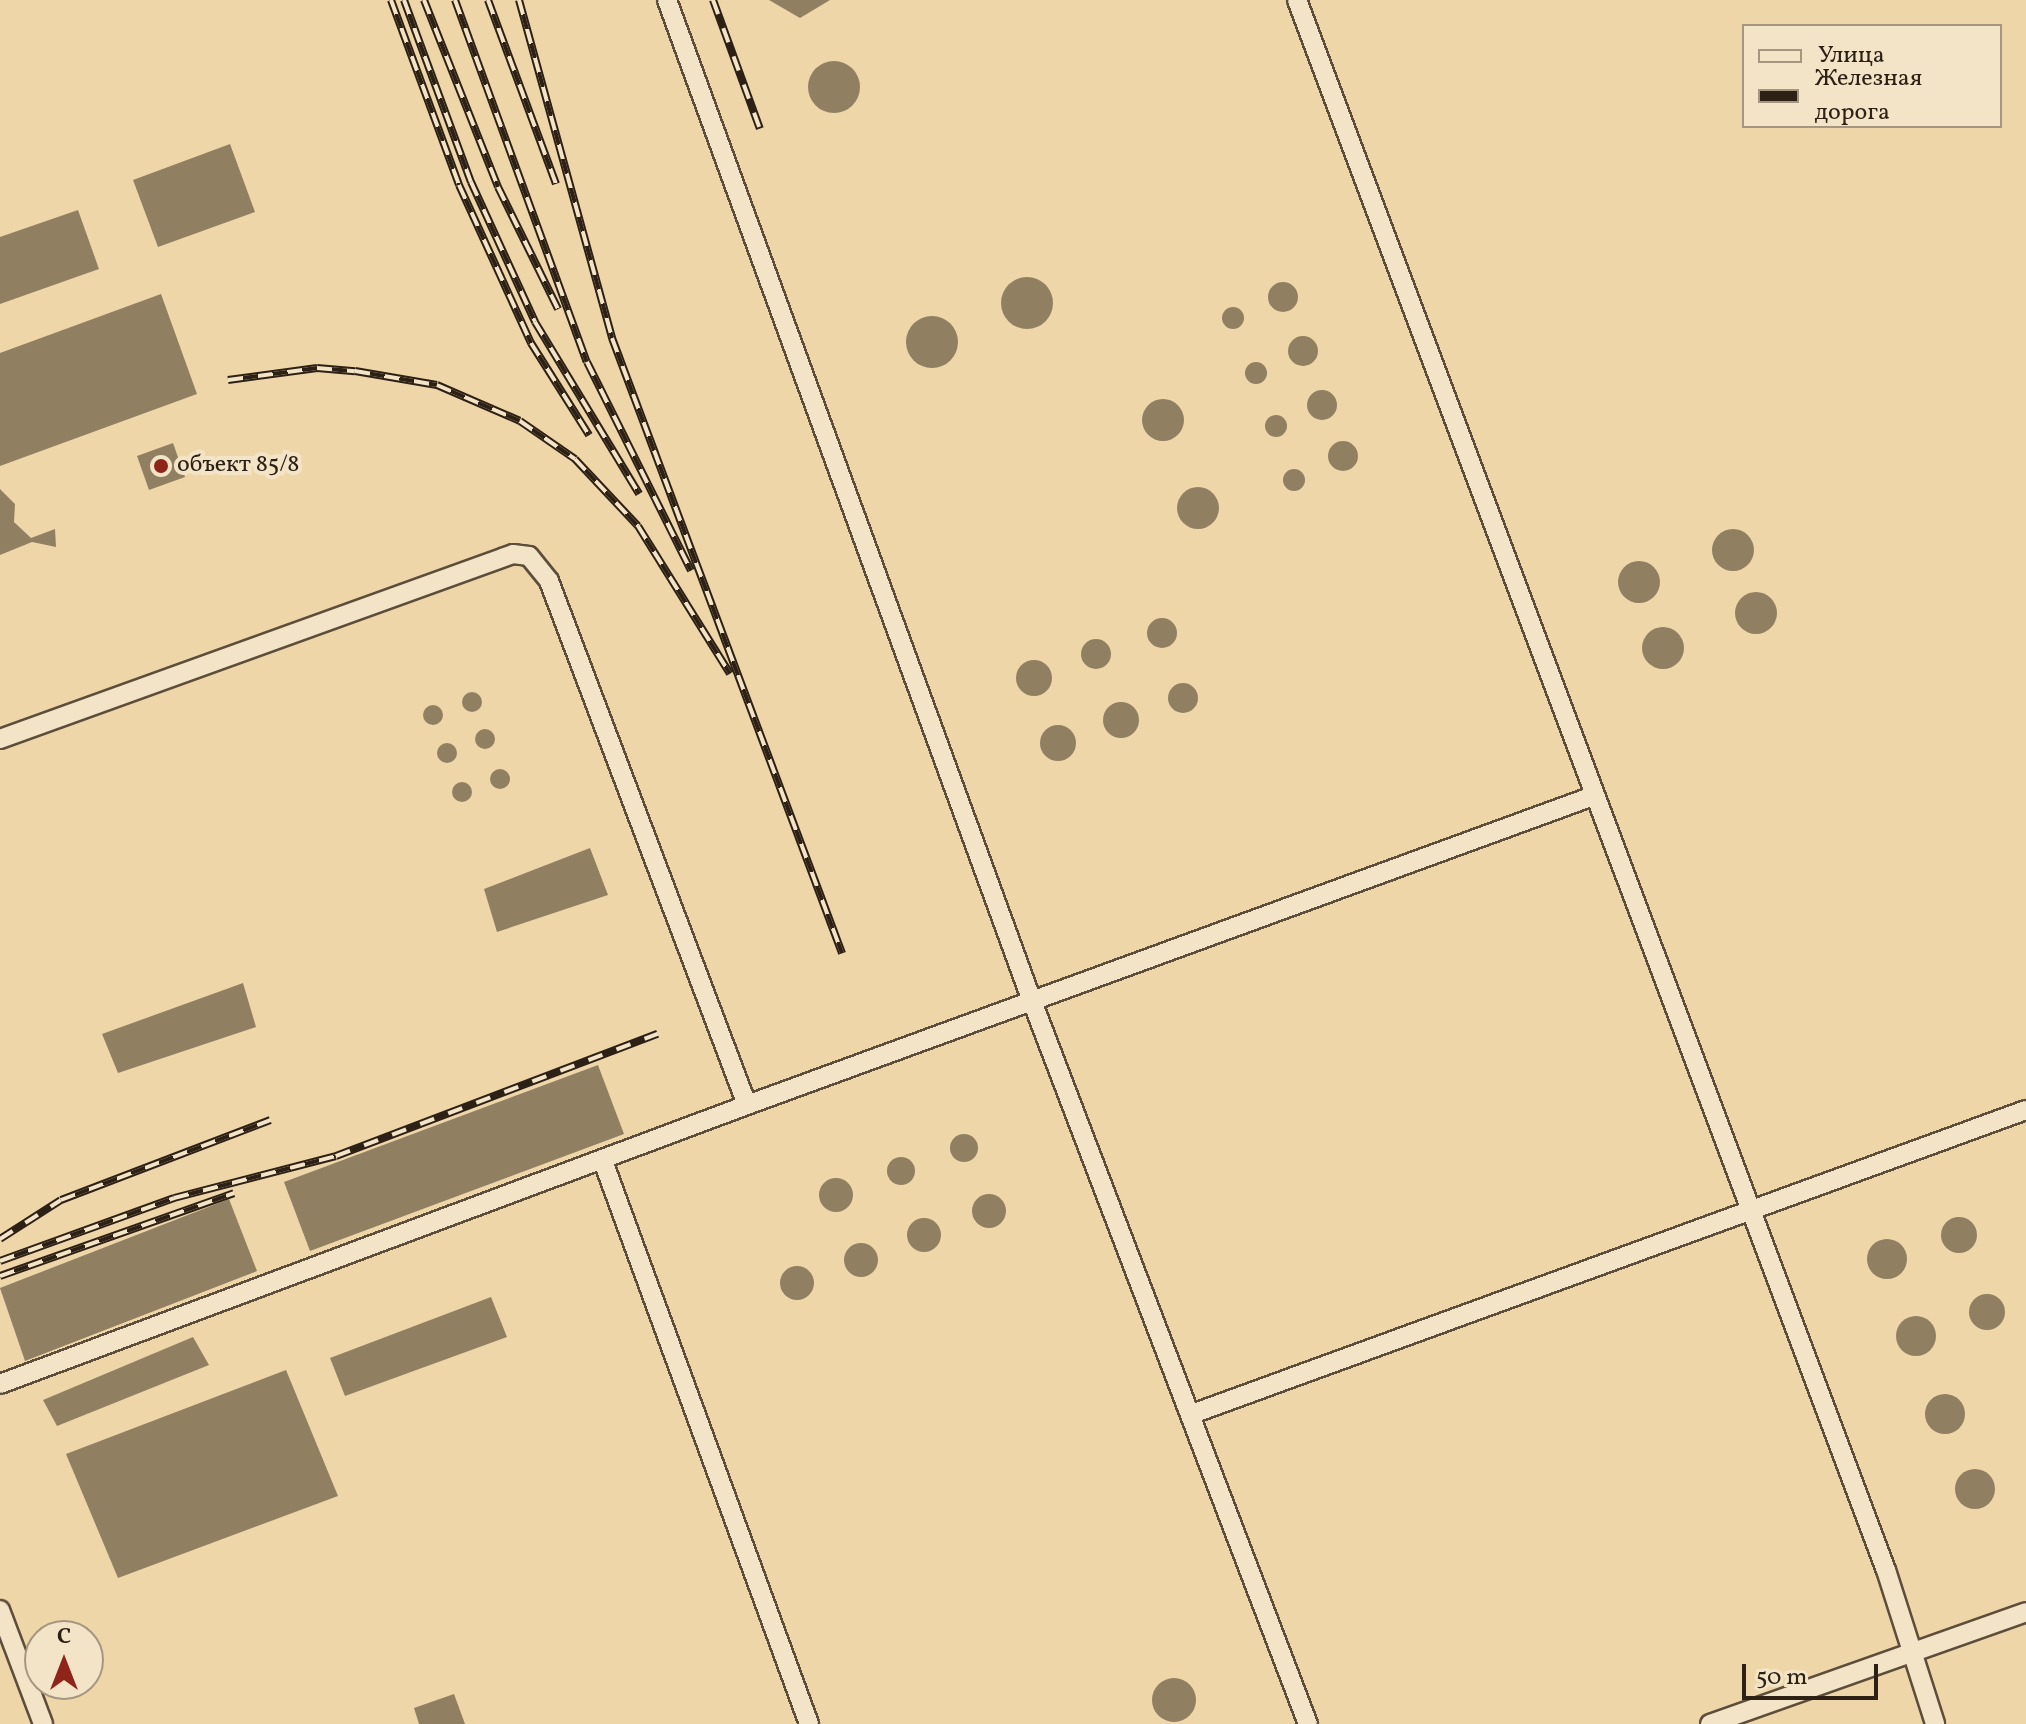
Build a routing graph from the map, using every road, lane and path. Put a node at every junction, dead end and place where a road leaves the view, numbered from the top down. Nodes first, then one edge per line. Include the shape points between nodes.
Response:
1 (667, 0) edge
2 (1297, 0) edge
3 (0, 739) edge
4 (1593, 796) junction
5 (1032, 1001) junction
6 (747, 1105) junction
7 (2026, 1110) edge
8 (603, 1161) junction
9 (1748, 1214) junction
10 (0, 1384) edge
11 (1192, 1414) junction
12 (0, 1610) edge
13 (2026, 1612) edge
14 (1908, 1652) junction
15 (43, 1724) edge
16 (809, 1724) edge
17 (1308, 1724) edge
18 (1710, 1724) edge
19 (1935, 1724) edge

1 - 5 lane
2 - 4 lane
3 - 6 lane via 513,554 529,556 549,581
4 - 5 lane
4 - 9 lane
5 - 6 lane
5 - 11 lane
6 - 8 lane
7 - 9 lane
8 - 10 lane
8 - 16 lane
9 - 11 lane
9 - 14 lane via 1886,1570
11 - 17 lane
12 - 15 lane
13 - 14 lane
14 - 18 lane
14 - 19 lane

